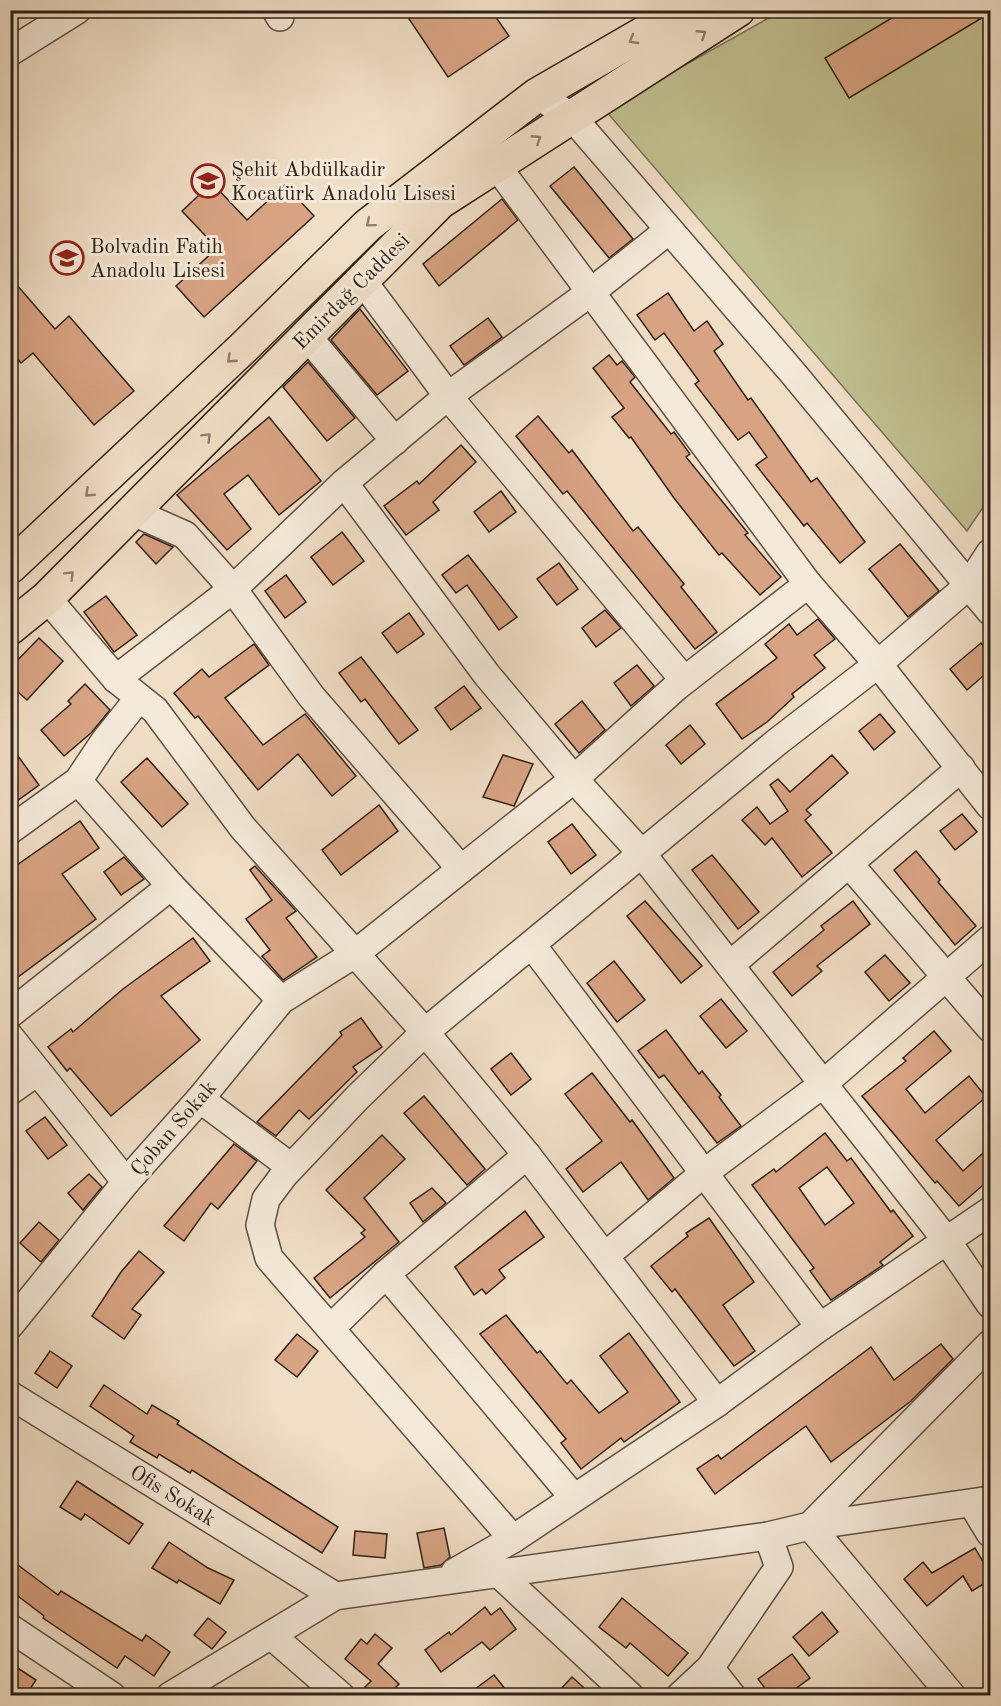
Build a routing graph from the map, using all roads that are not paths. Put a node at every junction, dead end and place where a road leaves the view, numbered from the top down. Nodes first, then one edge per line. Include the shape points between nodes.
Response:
1 (76, 10) edge
2 (684, 10) edge
3 (738, 10) edge
4 (10, 52) edge
5 (537, 95) junction
6 (572, 117) junction
7 (496, 165) junction
8 (669, 230) junction
9 (362, 280) junction
10 (591, 292) junction
11 (307, 336) junction
12 (448, 396) junction
13 (395, 441) junction
14 (344, 483) junction
15 (133, 512) junction
16 (990, 554) edge
17 (10, 567) edge
18 (807, 584) junction
19 (969, 585) junction
20 (233, 589) junction
21 (47, 598) junction
22 (990, 610) edge
23 (10, 628) edge
24 (878, 664) junction
25 (116, 679) junction
26 (684, 680) junction
27 (140, 698) junction
28 (960, 768) junction
29 (574, 779) junction
30 (78, 781) junction
31 (990, 806) edge
32 (10, 830) edge
33 (642, 854) junction
34 (850, 865) junction
35 (461, 869) junction
36 (171, 886) junction
37 (990, 939) edge
38 (532, 945) junction
39 (356, 952) junction
40 (730, 965) junction
41 (947, 978) junction
42 (281, 1000) junction
43 (10, 1014) edge
44 (990, 1028) edge
45 (425, 1032) junction
46 (10, 1037) edge
47 (37, 1072) junction
48 (824, 1084) junction
49 (10, 1091) edge
50 (200, 1099) junction
51 (526, 1155) junction
52 (291, 1167) junction
53 (704, 1173) junction
54 (126, 1182) junction
55 (990, 1211) edge
56 (947, 1241) junction
57 (605, 1256) junction
58 (386, 1274) junction
59 (990, 1304) edge
60 (10, 1325) edge
61 (332, 1327) junction
62 (820, 1327) junction
63 (990, 1344) edge
64 (10, 1395) edge
65 (717, 1403) junction
66 (574, 1498) junction
67 (982, 1502) edge
68 (810, 1526) junction
69 (990, 1533) edge
70 (768, 1536) junction
71 (513, 1539) junction
72 (496, 1572) junction
73 (441, 1580) junction
74 (335, 1596) junction
75 (10, 1628) edge
76 (272, 1636) junction
77 (710, 1668) junction
78 (111, 1695) edge
79 (170, 1695) edge
80 (341, 1695) edge
81 (630, 1695) edge
82 (680, 1695) edge
83 (732, 1695) edge
84 (952, 1695) edge

1 - 4 street
2 -> 5 main road, Emirdağ Caddesi
6 -> 3 main road, Emirdağ Caddesi
5 - 6 street
5 -> 17 main road, Emirdağ Caddesi via 368,225
7 -> 6 main road, Emirdağ Caddesi
6 - 8 street
7 - 9 main road, Emirdağ Caddesi via 440,202
7 - 10 street
8 - 10 street
8 - 19 street
9 - 11 main road, Emirdağ Caddesi
9 - 12 street
10 - 12 street
10 - 18 street
11 - 13 street
15 -> 11 main road, Emirdağ Caddesi
12 - 13 street
12 - 26 street
13 - 14 street
14 - 20 street
14 - 29 street via 487,675
15 - 20 street via 185,535
21 -> 15 main road, Emirdağ Caddesi
16 - 19 street
18 - 24 street
18 - 26 street, Çoban Sokak
19 - 22 street
19 - 24 street
20 - 25 street
20 - 35 street via 311,696
21 - 23 main road, Emirdağ Caddesi
21 - 25 street
24 - 28 street
24 - 33 street
25 - 27 street
26 - 29 street, Çoban Sokak
27 - 30 street
27 - 39 street via 154,710 243,828
28 - 31 street
28 - 34 street
29 - 33 street
29 - 35 street, Çoban Sokak
30 - 32 street
30 - 36 street
33 - 38 street
33 - 40 street
34 - 40 street
34 - 41 street
35 - 39 street, Çoban Sokak
36 - 42 street
36 - 43 street
37 - 41 street
38 - 45 street
38 - 53 street
39 - 42 street, Çoban Sokak
39 - 45 street
40 - 48 street
41 - 44 street
41 - 48 street
42 - 50 street, Çoban Sokak
45 - 51 street
45 - 52 street
46 - 47 street
47 - 49 street
47 - 54 street
48 - 53 street
48 - 56 street
50 - 52 street
50 - 54 street, Çoban Sokak
51 - 57 street
51 - 58 street
52 - 61 street via 266,1199 260,1225 269,1258
53 - 57 street
53 - 62 street
54 - 60 street, Çoban Sokak
55 - 56 street
56 - 59 street
56 - 62 street
57 - 65 street
58 - 61 street
58 - 66 street
61 - 71 street
62 - 65 street
63 - 68 street
64 - 74 street, Ofis Sokak
65 - 66 street
66 - 71 street
67 - 68 street
67 - 69 street
68 - 70 street
68 - 84 street
70 - 72 street
70 - 77 street via 778,1567
71 - 73 street
72 - 73 street
72 - 81 street
73 - 74 street
74 - 76 street
75 - 78 street
76 - 79 street
76 - 80 street
77 - 82 street
77 - 83 street

